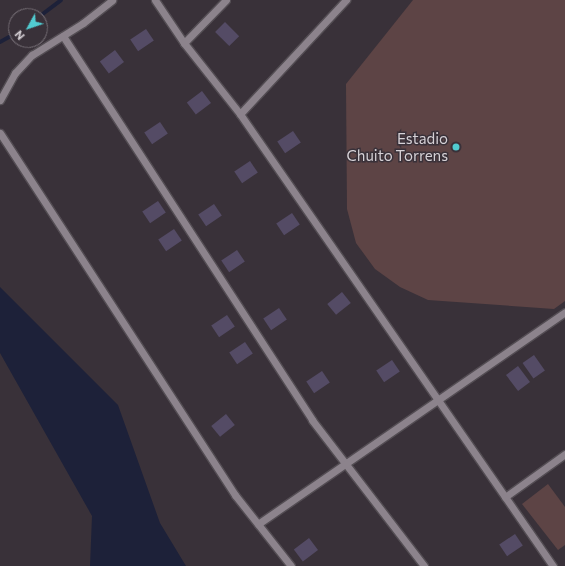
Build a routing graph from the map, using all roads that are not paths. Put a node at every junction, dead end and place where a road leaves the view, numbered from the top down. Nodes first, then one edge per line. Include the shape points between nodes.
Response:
1 (112, 0) edge
2 (155, 0) edge
3 (226, 0) edge
4 (346, 0) edge
5 (63, 36) junction
6 (184, 43) junction
7 (0, 100) edge
8 (240, 114) junction
9 (0, 133) edge
10 (565, 312) edge
11 (438, 399) junction
12 (565, 454) edge
13 (346, 464) junction
14 (505, 496) junction
15 (258, 524) junction
16 (291, 566) edge
17 (424, 566) edge
18 (553, 566) edge

1 - 5 street
2 - 6 street
3 - 6 street
4 - 8 street
5 - 7 street via 23,63
5 - 13 street via 312,420
6 - 8 street
8 - 11 street
9 - 15 street via 235,495
10 - 11 street
11 - 13 street
11 - 14 street
12 - 14 street
13 - 15 street
13 - 17 street
14 - 18 street
15 - 16 street

